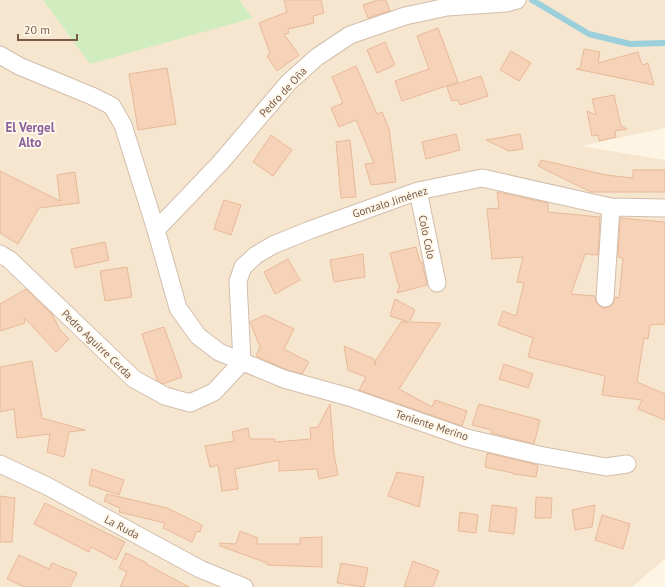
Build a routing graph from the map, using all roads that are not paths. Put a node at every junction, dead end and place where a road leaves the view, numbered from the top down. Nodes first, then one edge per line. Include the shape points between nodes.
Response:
1 (517, 0) edge
2 (0, 55) edge
3 (418, 191) junction
4 (611, 207) junction
5 (665, 208) edge
6 (156, 230) junction
7 (0, 254) edge
8 (437, 283) dead end
9 (605, 298) dead end
10 (242, 362) junction
11 (0, 464) edge
12 (627, 464) dead end
13 (244, 587) edge

1 - 6 street, Pedro de Oña via 448,7 405,16 345,38 317,57 289,82 221,162
2 - 6 street via 19,66 112,106 123,125
3 - 4 street, Gonzalo Jiménez via 482,178
3 - 8 street, Colo Colo
3 - 10 street, Gonzalo Jiménez via 273,245 243,267 238,281
4 - 5 street, Gonzalo Jiménez
4 - 9 street
6 - 10 street via 178,308 198,336 219,352
7 - 10 street, Pedro Aguirre Cerda via 10,260 134,380 165,396 190,403 214,392
10 - 12 street, Teniente Merino via 284,379 349,397 467,438 606,467
11 - 13 street, La Ruda via 47,486 200,570

